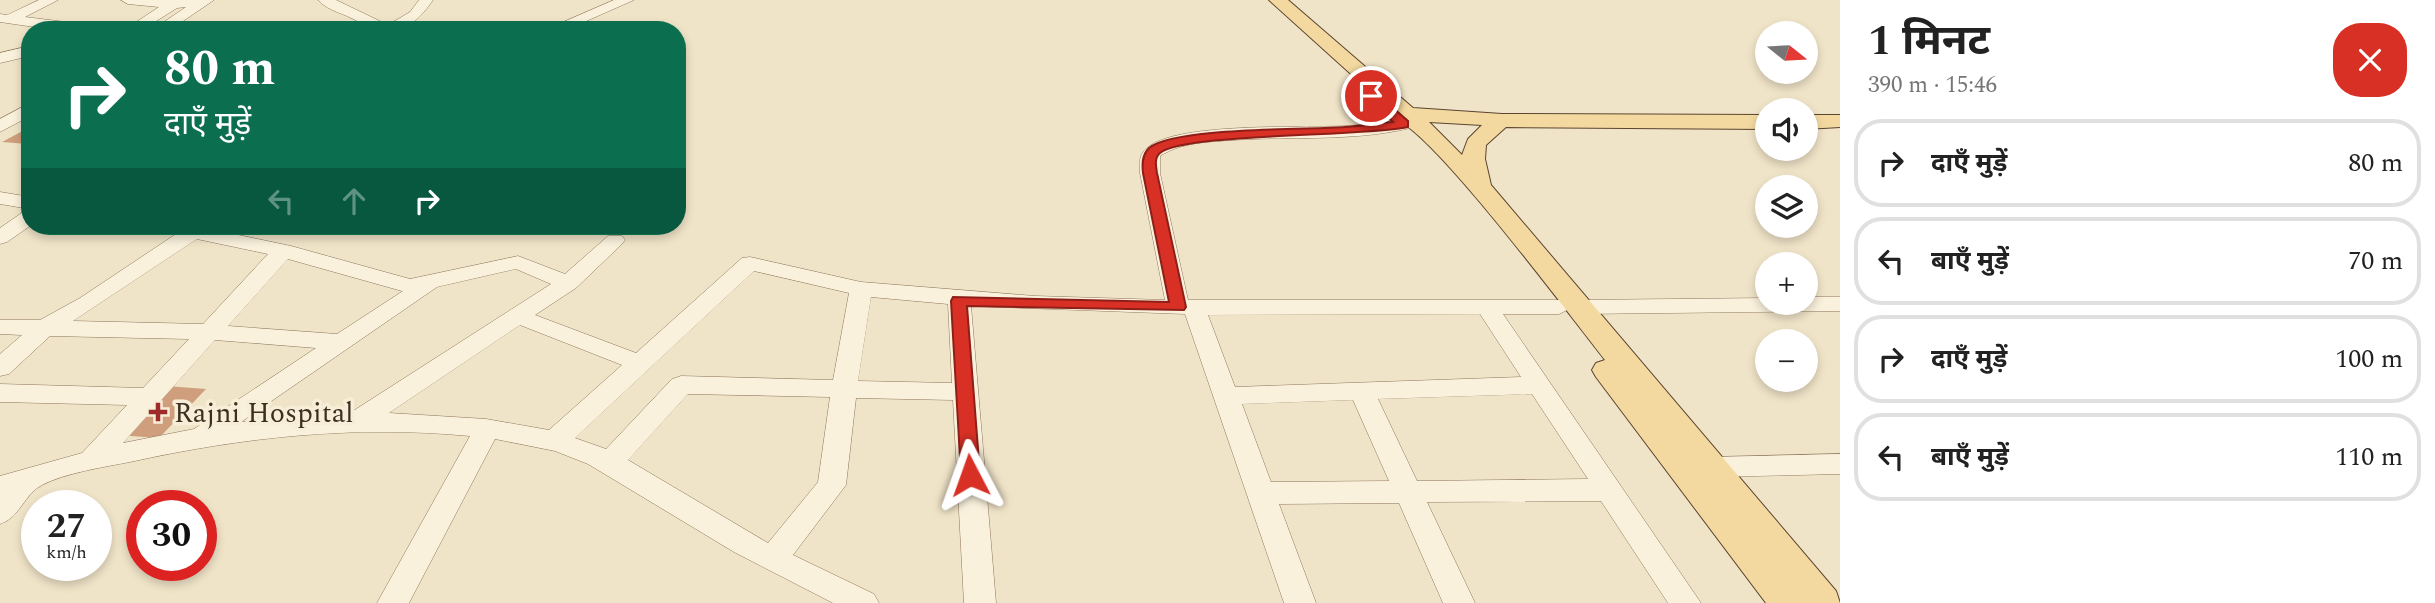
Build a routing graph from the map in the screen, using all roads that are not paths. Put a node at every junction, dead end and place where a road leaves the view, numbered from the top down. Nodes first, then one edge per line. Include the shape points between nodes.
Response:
1 (51, 0) edge
2 (128, 0) edge
3 (325, 0) edge
4 (426, 0) edge
5 (627, 0) edge
6 (1264, 0) edge
7 (1278, 0) edge
8 (207, 1) edge
9 (178, 2) edge
10 (4, 19) edge
11 (146, 21) edge
12 (174, 21) edge
13 (369, 21) edge
14 (404, 21) edge
15 (574, 21) edge
16 (21, 53) edge
17 (0, 58) edge
18 (1368, 79) junction
19 (21, 100) edge
20 (0, 113) edge
21 (21, 114) edge
22 (1840, 121) edge
23 (1407, 122) junction
24 (1755, 122) edge
25 (1818, 122) edge
26 (1487, 123) junction
27 (0, 127) edge
28 (1755, 130) edge
29 (1818, 130) edge
30 (1840, 130) edge
31 (1479, 186) junction
32 (0, 198) edge
33 (21, 202) edge
34 (21, 223) edge
35 (190, 235) edge
36 (222, 235) edge
37 (0, 238) edge
38 (615, 240) dead end
39 (283, 251) junction
40 (433, 281) junction
41 (568, 282) junction
42 (861, 289) junction
43 (959, 301) junction
44 (1840, 303) edge
45 (1186, 307) junction
46 (1488, 307) junction
47 (1569, 307) junction
48 (517, 316) junction
49 (0, 327) edge
50 (43, 329) junction
51 (208, 332) junction
52 (342, 342) junction
53 (640, 363) junction
54 (0, 368) edge
55 (1539, 385) junction
56 (844, 390) junction
57 (1361, 390) junction
58 (965, 392) junction
59 (0, 393) edge
60 (1226, 396) junction
61 (149, 397) junction
62 (354, 423) junction
63 (487, 429) junction
64 (197, 438) junction
65 (553, 442) junction
66 (92, 460) junction
67 (609, 464) junction
68 (1840, 464) edge
69 (1711, 467) junction
70 (7, 490) edge
71 (1609, 490) junction
72 (1408, 491) junction
73 (1261, 493) junction
74 (773, 558) junction
75 (393, 603) edge
76 (863, 603) edge
77 (980, 603) edge
78 (1300, 603) edge
79 (1459, 603) edge
80 (1685, 603) edge
81 (1788, 603) edge
82 (1822, 603) edge

1 - 10 street
2 - 9 street
3 - 13 street
4 - 14 street
5 - 15 street
6 - 23 main road
7 - 18 main road
8 - 9 street
8 - 12 street
9 - 11 street
16 - 17 street
18 - 23 main road
18 - 26 main road
19 - 20 street
21 - 27 street
22 - 25 main road
23 - 26 main road
23 - 31 main road
23 - 45 street via 1346,131 1225,136 1168,144 1153,151 1150,173
23 - 47 main road
24 - 26 main road
26 - 28 main road
26 - 31 main road via 1473,150
29 - 30 main road
31 - 47 main road
32 - 33 street
34 - 37 street
35 - 50 street
36 - 39 street
38 - 41 street
39 - 40 street via 410,286
39 - 51 street
40 - 41 street via 518,262
40 - 52 street
41 - 48 street
42 - 43 street
42 - 53 street via 750,263
42 - 56 street
43 - 45 street
43 - 58 street
44 - 47 street
45 - 46 street
45 - 60 street
46 - 47 street
46 - 55 street
47 - 69 main road
47 - 81 main road
48 - 53 street
48 - 62 street
49 - 50 street
50 - 51 street
50 - 54 street
51 - 52 street
51 - 61 street
52 - 64 street
53 - 65 street
55 - 57 street
55 - 71 street
56 - 58 street
56 - 67 street via 681,385
56 - 74 street via 832,485
57 - 60 street
57 - 72 street
58 - 77 street
59 - 61 street
60 - 73 street
61 - 66 street
62 - 63 street
62 - 64 street
63 - 65 street
63 - 75 street
64 - 66 street
65 - 67 street
66 - 70 street
67 - 74 street
68 - 69 street
69 - 82 main road
71 - 72 street
71 - 80 street
72 - 73 street
72 - 79 street
73 - 78 street
74 - 76 street

